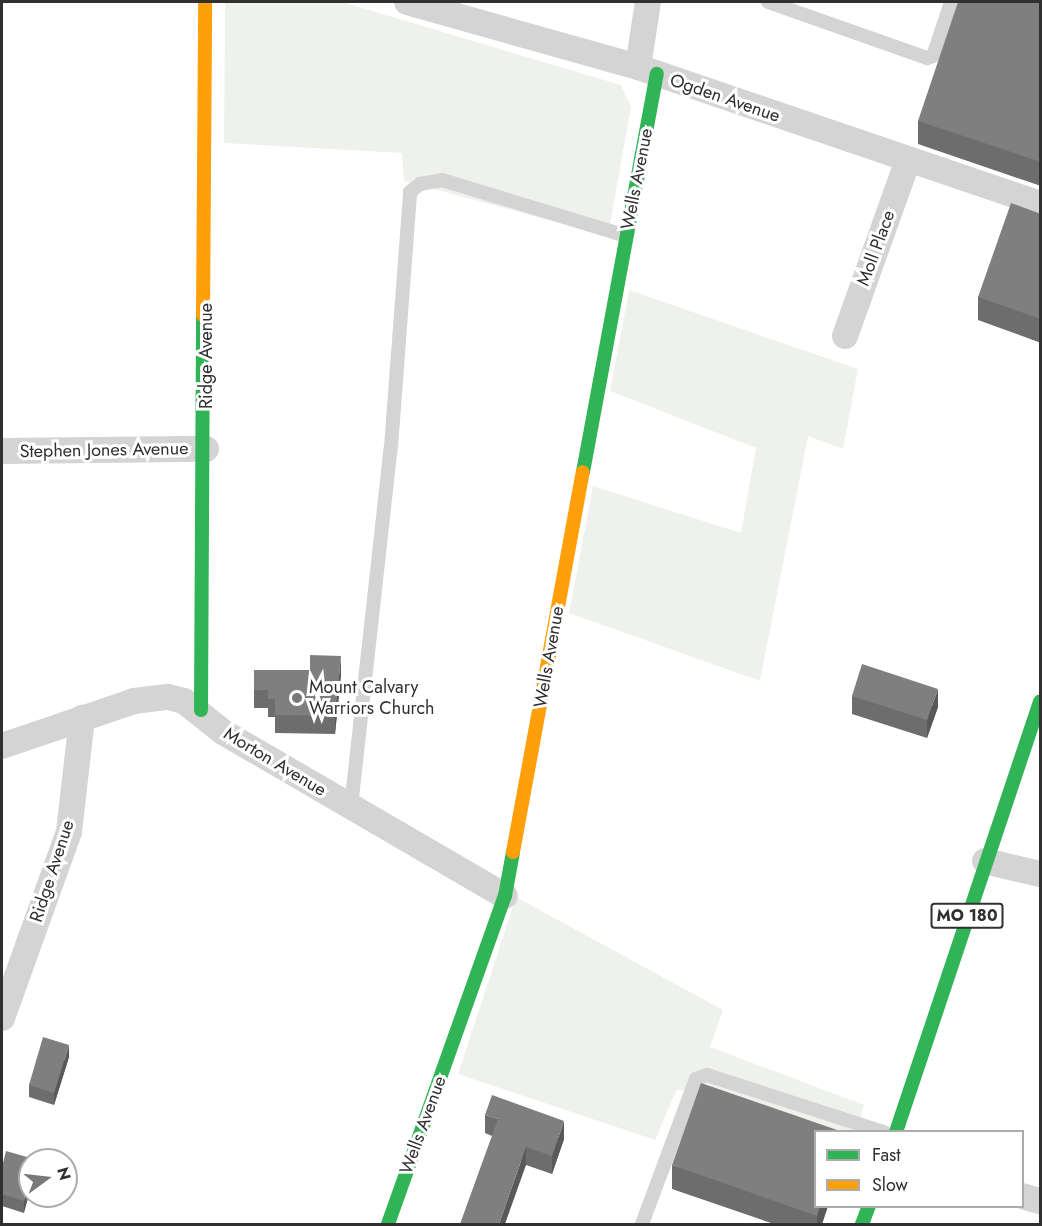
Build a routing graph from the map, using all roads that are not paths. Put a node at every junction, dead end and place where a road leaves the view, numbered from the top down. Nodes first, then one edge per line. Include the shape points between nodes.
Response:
1 (205, 2) edge
2 (407, 2) edge
3 (648, 2) edge
4 (768, 2) edge
5 (951, 2) edge
6 (647, 71) junction
7 (908, 160) junction
8 (1041, 204) edge
9 (626, 236) junction
10 (844, 336) dead end
11 (206, 449) junction
12 (2, 451) edge
13 (1041, 701) edge
14 (201, 710) junction
15 (82, 718) junction
16 (2, 747) edge
17 (351, 807) junction
18 (985, 861) junction
19 (1041, 874) edge
20 (505, 896) junction
21 (2, 1018) edge
22 (881, 1130) edge
23 (896, 1130) edge
24 (1024, 1196) edge
25 (1041, 1201) edge
26 (868, 1208) edge
27 (387, 1224) edge
28 (642, 1224) edge
29 (862, 1224) edge

1 - 11 street, Ridge Avenue
2 - 6 street, Ogden Avenue
3 - 6 street, Wells Avenue
4 - 5 lane via 927,58 933,56
6 - 7 street, Ogden Avenue
6 - 9 street, Wells Avenue
7 - 8 street, Ogden Avenue
7 - 10 street, Moll Place
9 - 17 lane via 442,180 420,184 410,192 391,447
9 - 20 street, Wells Avenue
11 - 12 street, Stephen Jones Avenue
11 - 14 street, Ridge Avenue
13 - 18 street, MO 180
14 - 15 street, Morton Avenue via 168,697 149,698
14 - 17 street, Morton Avenue via 223,732
15 - 16 street, Morton Avenue
15 - 21 street, Ridge Avenue via 69,832
17 - 20 street, Morton Avenue
18 - 19 street
18 - 23 street, MO 180
20 - 27 street, Wells Avenue
22 - 28 lane via 707,1075 696,1079
24 - 25 street
26 - 29 street

